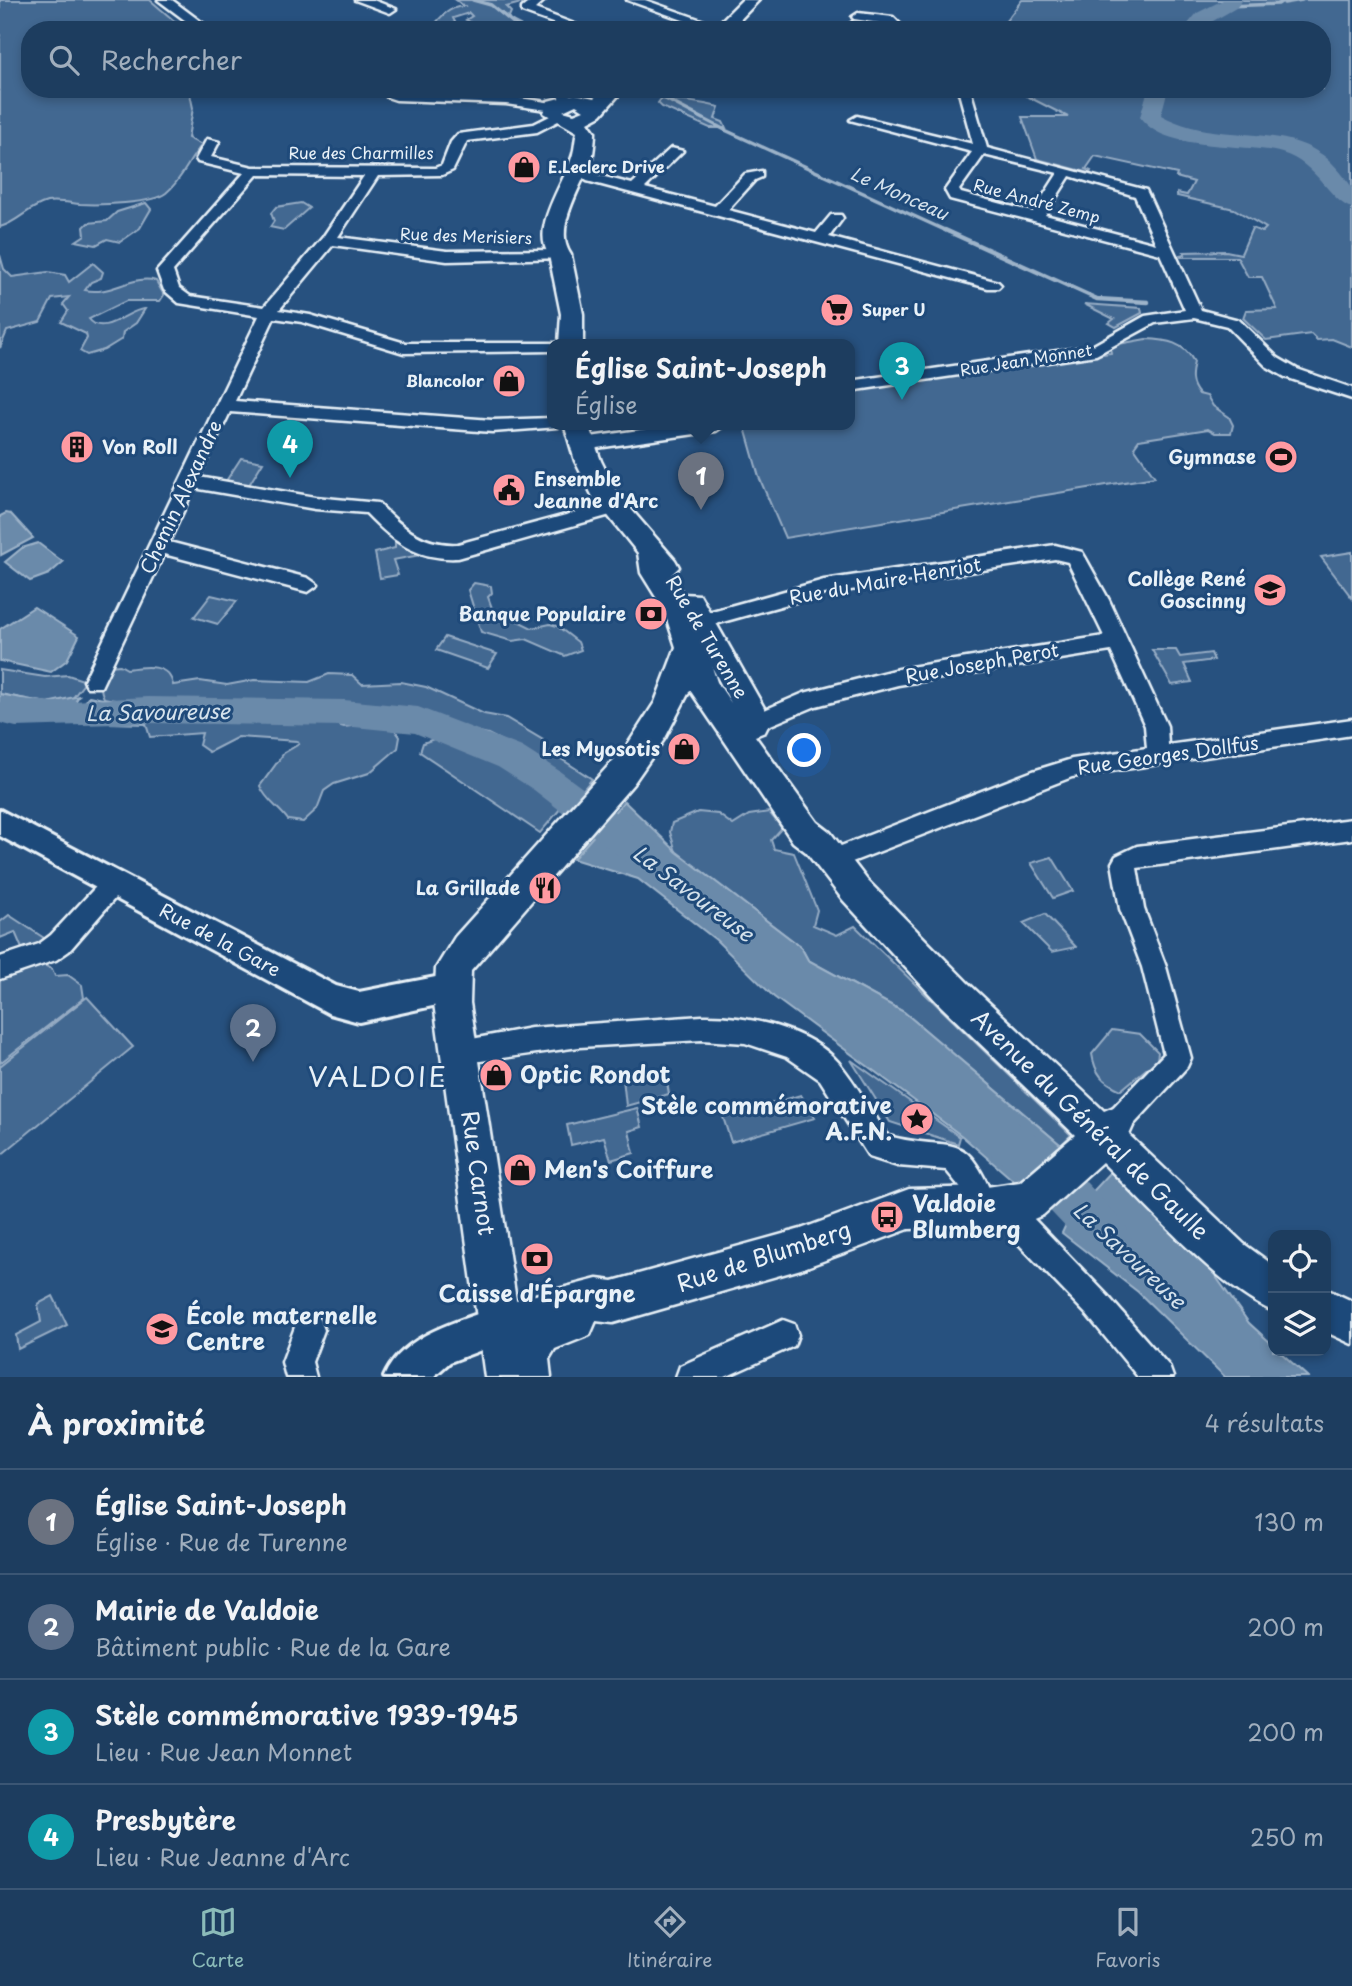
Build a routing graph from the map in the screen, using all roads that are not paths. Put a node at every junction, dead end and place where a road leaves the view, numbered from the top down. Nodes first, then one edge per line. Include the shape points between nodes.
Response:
1 (164, 0) edge
2 (361, 0) edge
3 (539, 0) edge
4 (633, 0) edge
5 (751, 0) edge
6 (862, 0) edge
7 (390, 9) dead end
8 (193, 21) edge
9 (558, 21) edge
10 (678, 21) edge
11 (729, 21) edge
12 (856, 21) edge
13 (517, 98) edge
14 (581, 98) edge
15 (602, 98) edge
16 (967, 98) edge
17 (564, 105) edge
18 (594, 111) junction
19 (858, 120) dead end
20 (212, 142) dead end
21 (981, 150) junction
22 (676, 151) dead end
23 (583, 154) junction
24 (253, 171) junction
25 (374, 171) junction
26 (1066, 172) junction
27 (757, 174) dead end
28 (589, 175) junction
29 (635, 188) junction
30 (720, 210) junction
31 (836, 218) dead end
32 (1036, 218) junction
33 (821, 237) junction
34 (329, 240) junction
35 (1166, 251) junction
36 (560, 255) junction
37 (993, 285) dead end
38 (268, 313) junction
39 (1195, 313) junction
40 (571, 339) edge
41 (547, 346) edge
42 (855, 385) edge
43 (1352, 394) edge
44 (224, 405) junction
45 (547, 423) edge
46 (640, 430) edge
47 (580, 434) edge
48 (187, 481) junction
49 (614, 508) junction
50 (159, 545) junction
51 (651, 555) junction
52 (308, 585) dead end
53 (701, 621) junction
54 (1117, 642) junction
55 (94, 681) dead end
56 (691, 687) junction
57 (754, 724) junction
58 (1352, 727) edge
59 (1158, 756) junction
60 (0, 822) edge
61 (1352, 829) edge
62 (825, 851) junction
63 (114, 883) junction
64 (0, 968) edge
65 (451, 988) junction
66 (459, 1052) junction
67 (1103, 1137) junction
68 (1008, 1204) junction
69 (1268, 1267) edge
70 (1268, 1286) edge
71 (613, 1302) junction
72 (1331, 1312) edge
73 (1352, 1323) edge
74 (500, 1325) junction
75 (309, 1330) dead end
76 (783, 1335) dead end
77 (301, 1377) edge
78 (402, 1377) edge
79 (508, 1377) edge
80 (529, 1377) edge
81 (691, 1377) edge
82 (1158, 1377) edge

1 - 8 street
2 - 7 street
3 - 9 street via 526,10
4 - 10 street
5 - 11 main road
6 - 12 street
13 - 17 street
14 - 17 main road
15 - 18 main road
16 - 21 street
17 - 18 main road via 591,103
17 - 23 main road via 586,132
17 - 25 street, Rue des Charmilles via 537,128 463,138 443,171
18 - 28 main road via 599,144
19 - 21 street
20 - 24 street, Rue des Charmilles via 203,159
21 - 26 street
21 - 32 street, Rue André Zemp via 952,194
22 - 29 street
23 - 28 street via 581,170
23 - 36 main road via 556,215 554,240
24 - 25 street, Rue des Charmilles
24 - 38 street via 165,271 172,290 185,300
25 - 34 street, Chemin Alexandre
26 - 32 street
26 - 35 street via 1141,193
27 - 30 street
28 - 29 street
28 - 36 main road
29 - 30 street
30 - 33 street
31 - 33 street
32 - 35 street, Rue André Zemp
33 - 37 street
34 - 36 street, Rue des Merisiers via 447,256
34 - 38 street, Chemin Alexandre
35 - 39 street
36 - 40 main road via 572,314
38 - 41 street via 304,318 404,348
38 - 44 street, Chemin Alexandre
39 - 42 street, Rue Jean Monnet via 1151,319 1096,350
39 - 43 street via 1233,323 1282,369
44 - 45 street via 482,426
44 - 48 street, Chemin Alexandre
46 - 47 street
47 - 49 main road, Rue de Turenne via 596,480
48 - 49 street via 315,503 371,507 399,536 436,552 471,547
48 - 50 street, Chemin Alexandre
49 - 51 main road, Rue de Turenne
50 - 52 street
50 - 55 street, Chemin Alexandre
51 - 53 main road, Rue de Turenne via 678,584
51 - 56 main road, Rue de Turenne via 655,573 678,608 690,648
53 - 54 street, Rue du Maire Henriot via 845,583 1055,552 1075,557
53 - 57 main road, Rue de Turenne
54 - 57 street, Rue Joseph Perot via 898,677 811,699
54 - 59 street via 1156,726
56 - 57 main road via 725,691
56 - 62 main road, Avenue du Général de Gaulle
56 - 65 main road, Rue Carnot via 617,782 459,959
57 - 62 main road, Avenue du Général de Gaulle
58 - 59 street, Rue Georges Dollfus
59 - 62 street, Rue Georges Dollfus via 1054,773
60 - 63 street, Rue de la Gare
61 - 67 street via 1137,856 1124,863 1132,909 1154,967 1178,1058
62 - 67 main road, Avenue du Général de Gaulle via 855,890 954,994
63 - 64 street via 60,943
63 - 65 street, Rue de la Gare via 247,956 351,1006 385,1004
65 - 66 main road, Rue Carnot
66 - 68 street via 600,1033 704,1028 752,1033 818,1060 879,1147 891,1152 942,1154 960,1161 972,1178
66 - 74 main road, Rue Carnot
67 - 68 main road
67 - 69 main road, Avenue du Général de Gaulle
67 - 70 main road, Avenue du Général de Gaulle via 1230,1258
68 - 71 main road, Rue de Blumberg via 909,1209 801,1249
68 - 82 street via 1021,1226
71 - 74 main road, Rue de Blumberg via 597,1300
71 - 80 main road via 592,1315 540,1333 528,1357
72 - 73 main road
74 - 78 street via 438,1348
74 - 79 main road, Rue Carnot
75 - 77 street via 297,1362
76 - 81 street

